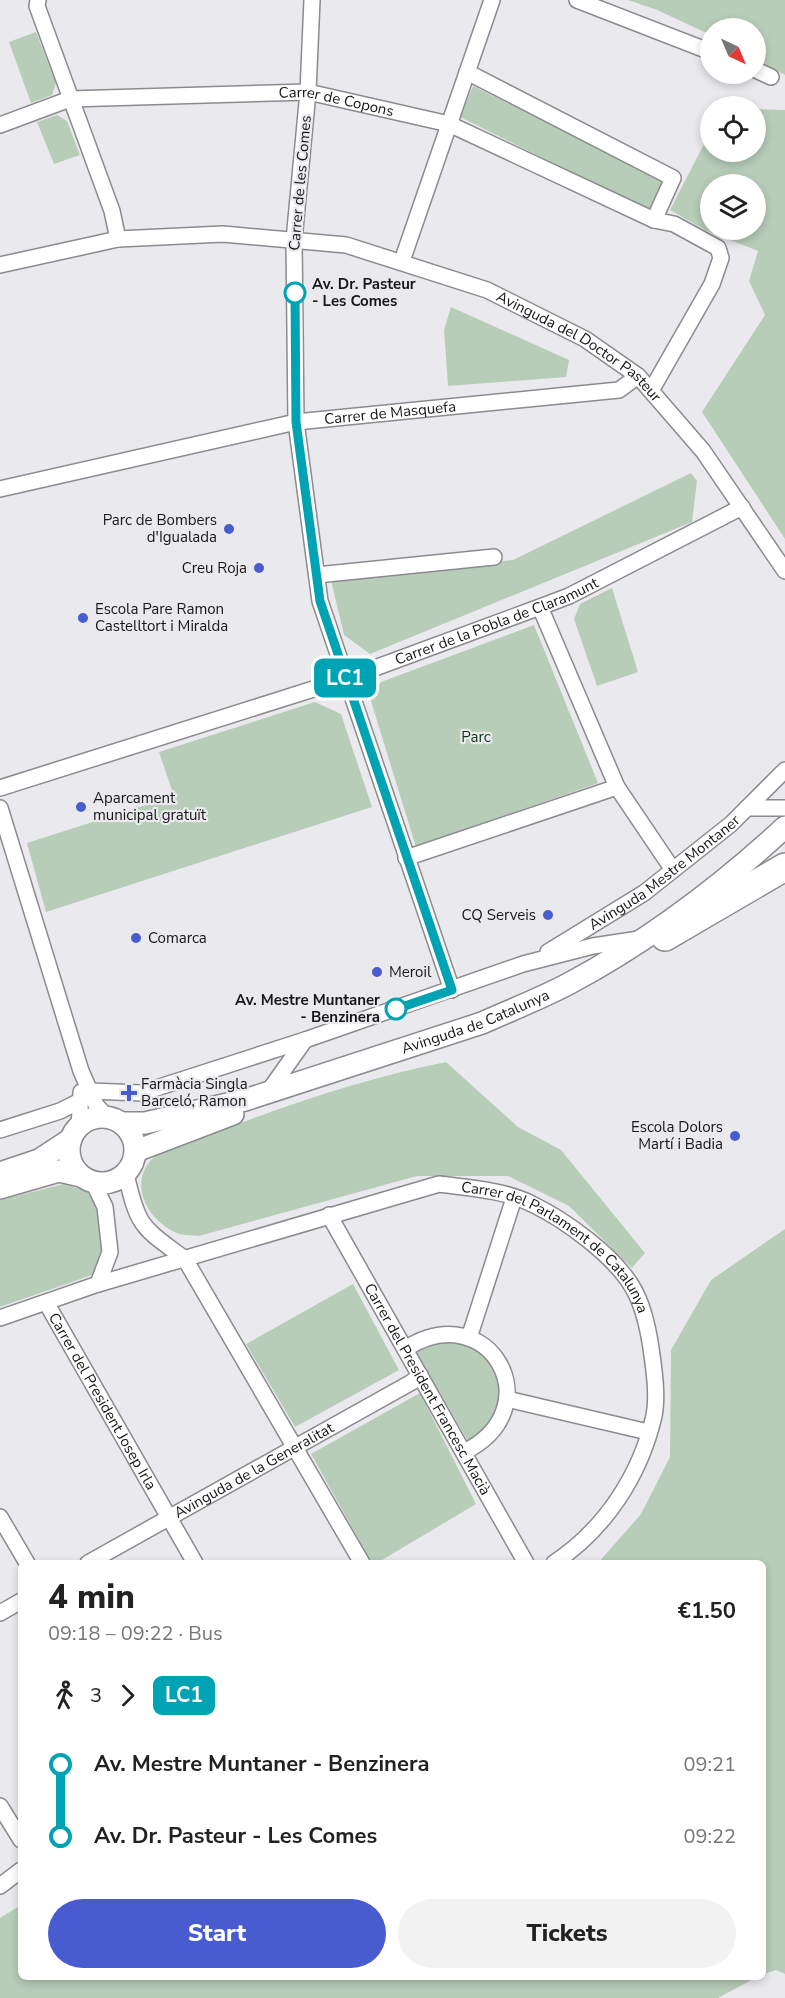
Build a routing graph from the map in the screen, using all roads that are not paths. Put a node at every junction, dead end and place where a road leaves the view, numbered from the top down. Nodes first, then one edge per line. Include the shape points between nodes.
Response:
1 (38, 0) edge
2 (312, 0) edge
3 (492, 0) edge
4 (577, 0) edge
5 (700, 48) edge
6 (467, 72) junction
7 (766, 75) edge
8 (771, 77) dead end
9 (308, 92) junction
10 (70, 99) junction
11 (449, 124) junction
12 (0, 125) edge
13 (654, 220) junction
14 (118, 239) junction
15 (294, 240) junction
16 (402, 261) junction
17 (0, 265) edge
18 (638, 376) junction
19 (652, 389) junction
20 (296, 422) junction
21 (0, 489) edge
22 (742, 507) junction
23 (494, 557) dead end
24 (785, 571) edge
25 (316, 575) junction
26 (540, 607) junction
27 (345, 679) junction
28 (785, 770) edge
29 (617, 787) junction
30 (0, 788) edge
31 (0, 808) edge
32 (747, 808) junction
33 (785, 808) edge
34 (785, 827) edge
35 (785, 844) edge
36 (406, 858) junction
37 (785, 867) edge
38 (673, 870) junction
39 (653, 938) junction
40 (533, 961) junction
41 (452, 990) junction
42 (305, 1040) junction
43 (268, 1092) junction
44 (85, 1096) junction
45 (115, 1120) junction
46 (0, 1130) edge
47 (75, 1133) junction
48 (136, 1151) junction
49 (6, 1167) edge
50 (126, 1174) junction
51 (87, 1179) junction
52 (0, 1188) edge
53 (514, 1198) junction
54 (329, 1215) junction
55 (185, 1259) junction
56 (98, 1284) junction
57 (46, 1304) junction
58 (0, 1318) edge
59 (469, 1338) junction
60 (405, 1349) junction
61 (420, 1375) junction
62 (507, 1399) junction
63 (648, 1432) junction
64 (294, 1446) junction
65 (464, 1452) junction
66 (0, 1517) edge
67 (168, 1517) junction
68 (25, 1560) edge
69 (93, 1560) edge
70 (193, 1560) edge
71 (360, 1560) edge
72 (524, 1560) edge
73 (558, 1560) edge
74 (18, 1603) edge
75 (0, 1613) edge
76 (0, 1806) edge
77 (18, 1835) edge
78 (18, 1872) edge
79 (0, 1886) edge

1 - 10 street
2 - 9 street, Carrer de les Comes
3 - 6 street
4 - 5 street
6 - 11 street
6 - 13 street via 673,178
7 - 8 street
9 - 10 street, Carrer de Copons
9 - 11 street, Carrer de Copons
9 - 15 street, Carrer de les Comes
10 - 12 street, Carrer de Copons
10 - 14 street via 112,211
11 - 13 street, Carrer de Copons
11 - 16 street
13 - 19 street, Carrer de Copons via 696,235 718,248 721,258
14 - 15 street, Avinguda del Doctor Pasteur via 223,234
14 - 17 street, Avinguda del Doctor Pasteur
15 - 16 street, Avinguda del Doctor Pasteur via 346,245
15 - 20 street, Carrer de les Comes
16 - 18 street, Avinguda del Doctor Pasteur via 487,290 585,339
18 - 19 street, Avinguda del Doctor Pasteur
18 - 20 street, Carrer de Masquefa via 619,390
19 - 22 street, Avinguda del Doctor Pasteur
20 - 21 street, Carrer de Masquefa
20 - 25 street, Carrer de les Comes
22 - 24 street, Avinguda del Doctor Pasteur
22 - 26 street, Carrer de la Pobla de Claramunt via 569,596
23 - 25 street
25 - 27 street, Carrer de les Comes via 320,601
26 - 27 street, Carrer de la Pobla de Claramunt
26 - 29 street
27 - 30 street, Carrer de la Pobla de Claramunt
27 - 36 street, Carrer de les Comes
28 - 32 street, Avinguda Mestre Montaner
29 - 36 street
29 - 38 street
31 - 44 street via 81,1071
32 - 33 street
32 - 38 street, Avinguda Mestre Montaner
34 - 39 street, Avinguda de Catalunya via 740,869
35 - 39 street, Avinguda de Catalunya via 749,877
36 - 41 street, Carrer de les Comes
37 - 39 highway
38 - 40 street, Avinguda Mestre Montaner via 644,893
39 - 40 street, Avinguda Mestre Montaner via 593,946
39 - 43 street, Avinguda de Catalunya via 570,983 482,1023
39 - 48 street, Avinguda de Catalunya via 582,987 466,1042 230,1115
40 - 41 street, Avinguda Mestre Montaner
41 - 42 street, Avinguda Mestre Montaner
42 - 43 street
42 - 44 street, Avinguda Mestre Montaner via 141,1093
43 - 45 street, Avinguda de Catalunya via 145,1123
44 - 45 street
44 - 46 street, Avinguda Mestre Montaner via 60,1111
44 - 47 street
45 - 47 street via 92,1119
45 - 48 street via 132,1136
47 - 49 street via 39,1160
47 - 51 street via 70,1159
48 - 50 street
50 - 51 street via 110,1182
50 - 55 street via 133,1204 144,1227
51 - 52 street via 59,1171
51 - 56 street via 105,1207 110,1252
53 - 54 street, Carrer del Parlament de Catalunya via 439,1184
53 - 59 street
53 - 63 street, Carrer del Parlament de Catalunya via 532,1203 576,1232 609,1259 633,1287 648,1328 654,1368 654,1415
54 - 55 street, Carrer del Parlament de Catalunya
54 - 60 street, Carrer del President Francesc Macià
55 - 56 street, Carrer del Parlament de Catalunya
55 - 64 street
56 - 57 street, Carrer del Parlament de Catalunya
57 - 58 street, Carrer del Parlament de Catalunya
57 - 67 street, Carrer del President Josep Irla
59 - 60 street via 438,1334
59 - 62 street via 489,1350 500,1364
60 - 61 street, Carrer del President Francesc Macià
61 - 64 street, Avinguda de la Generalitat
61 - 65 street, Carrer del President Francesc Macià
62 - 63 street
62 - 65 street via 494,1432
63 - 73 street, Carrer del Parlament de Catalunya via 637,1467 616,1505 595,1530
64 - 67 street, Avinguda de la Generalitat
64 - 71 street
65 - 72 street, Carrer del President Francesc Macià
66 - 68 street
67 - 69 street, Avinguda de la Generalitat
67 - 70 street, Carrer del President Josep Irla
74 - 75 street
76 - 77 street
78 - 79 street

